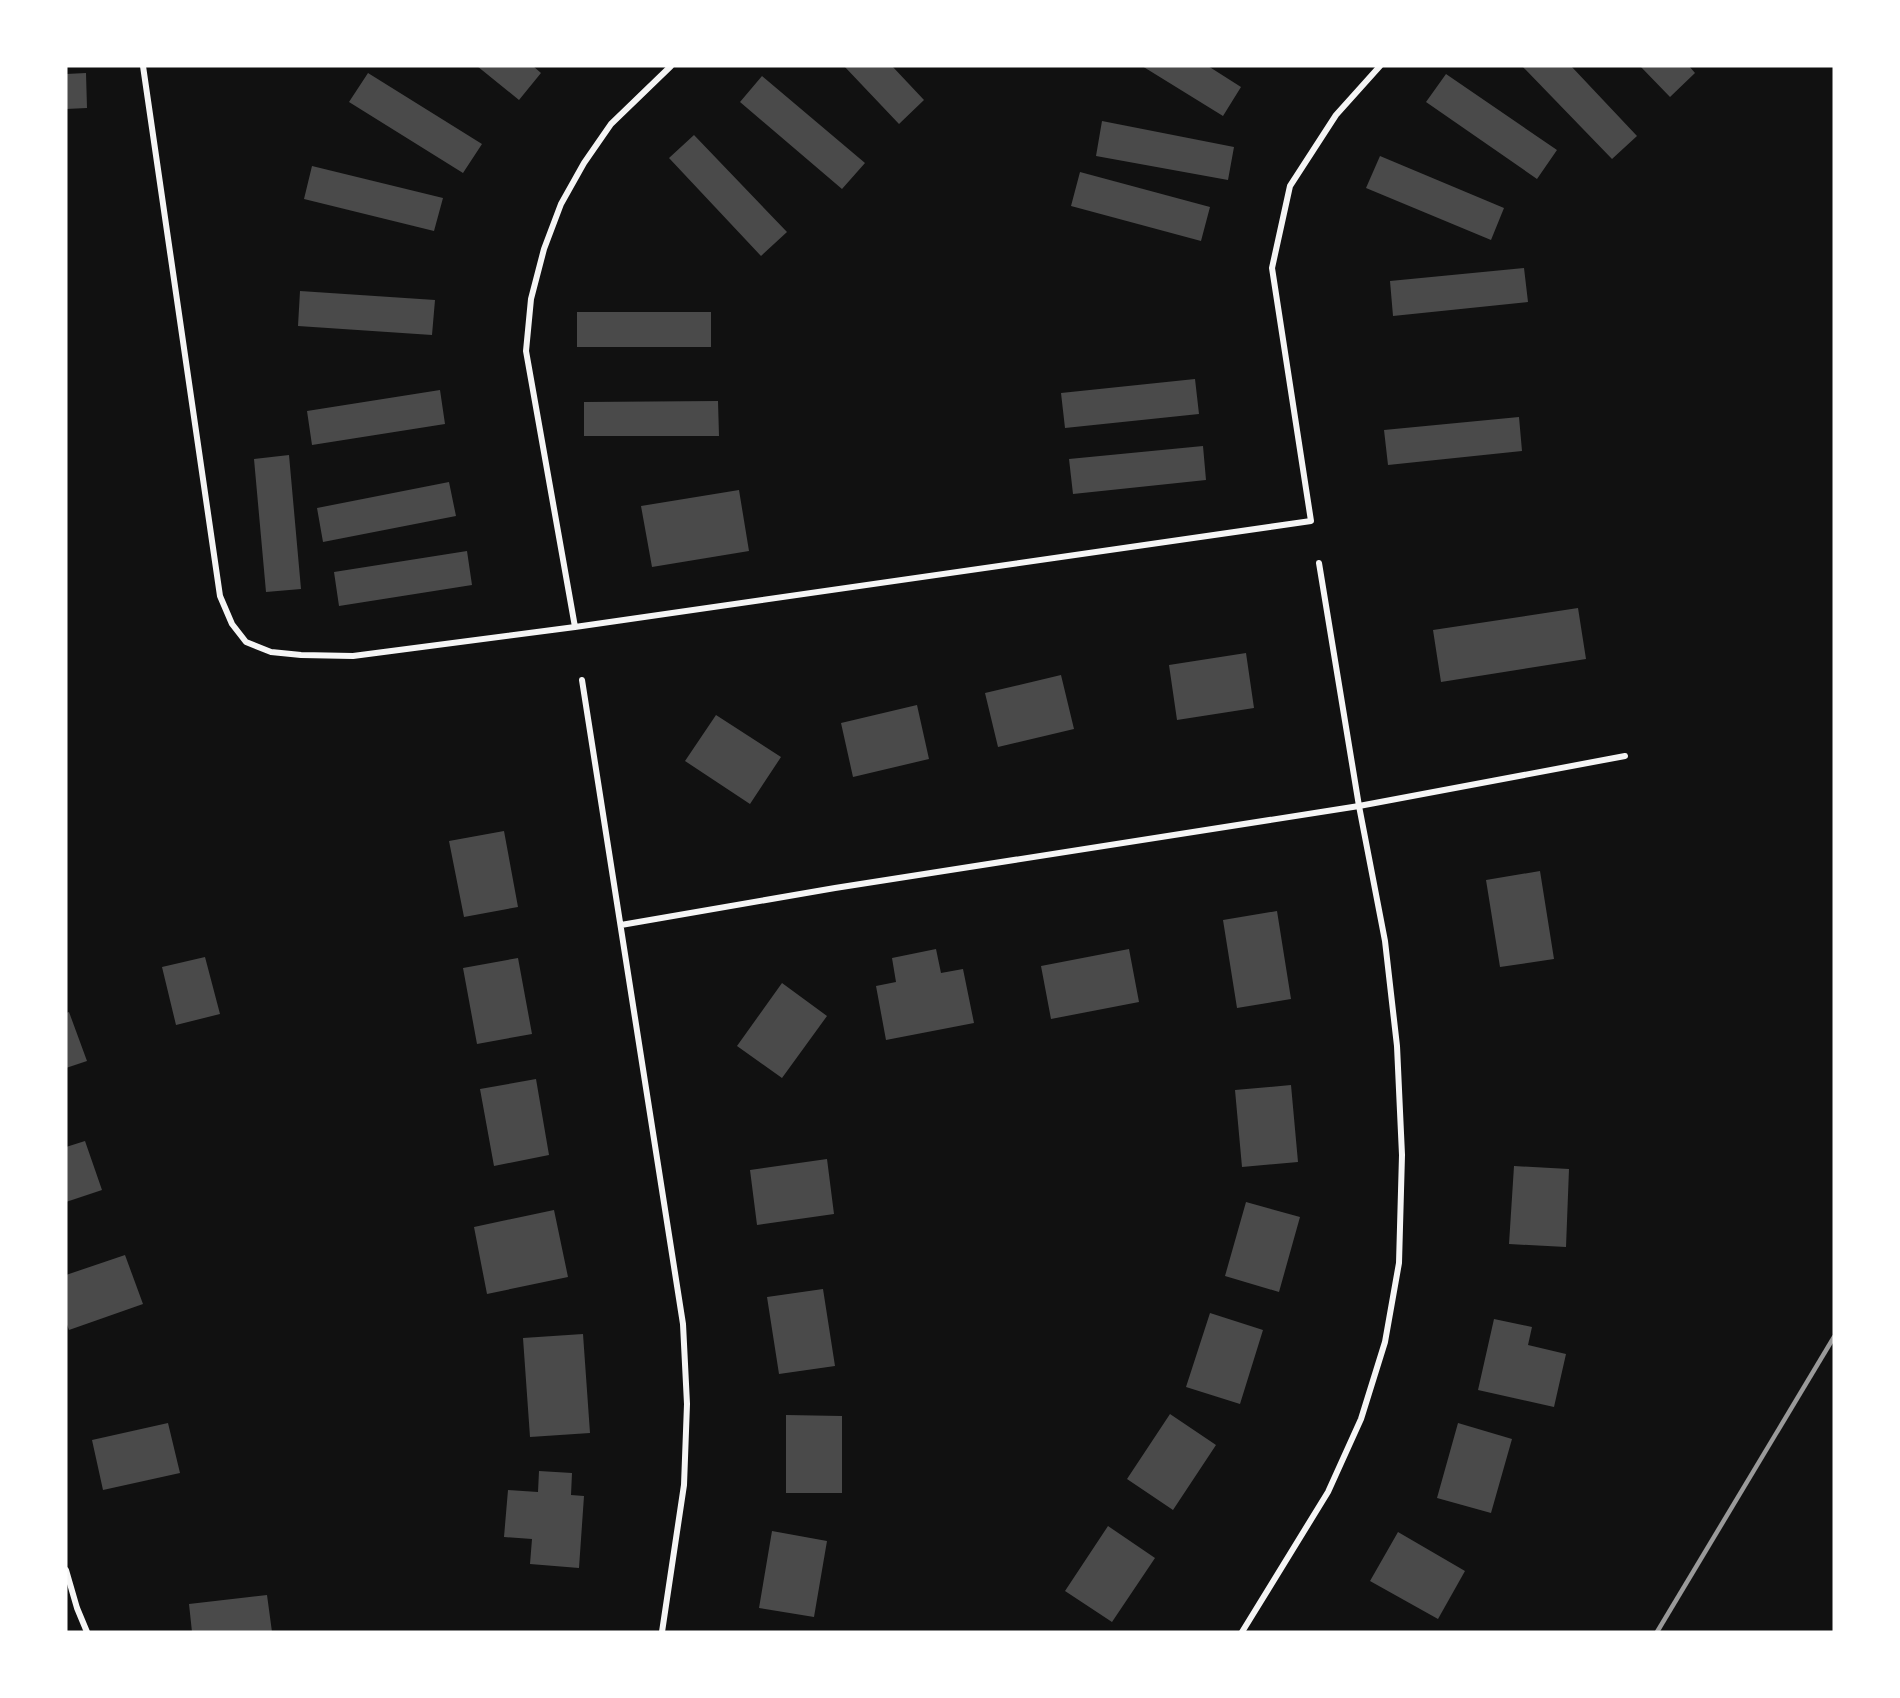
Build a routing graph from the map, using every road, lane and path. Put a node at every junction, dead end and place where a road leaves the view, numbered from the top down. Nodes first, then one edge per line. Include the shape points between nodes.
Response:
1 (143, 66) edge
2 (671, 66) edge
3 (1380, 66) edge
4 (1319, 563) dead end
5 (575, 627) junction
6 (582, 680) dead end
7 (1625, 756) dead end
8 (1359, 806) junction
9 (621, 925) junction
10 (66, 1570) edge
11 (87, 1632) edge
12 (662, 1632) edge
13 (1242, 1632) edge

1 - 5 street via 220,596 232,624 246,642 271,652 353,656
2 - 5 street via 611,124 584,163 561,204 531,299 526,351
3 - 5 street via 1336,115 1290,186 1272,268 1311,520
4 - 8 street
6 - 9 street
7 - 8 street
8 - 9 street
8 - 13 street via 1385,942 1397,1046 1402,1155 1399,1263 1385,1342 1361,1419 1328,1492
9 - 12 street via 683,1324 687,1404 684,1485
10 - 11 street

